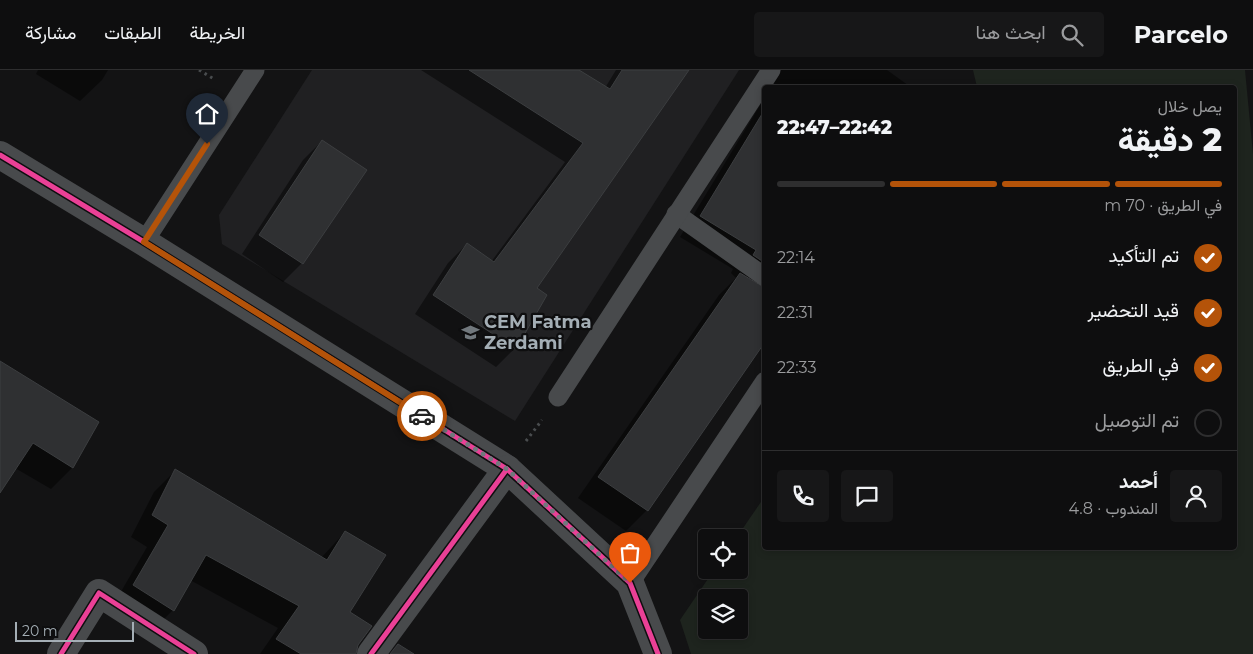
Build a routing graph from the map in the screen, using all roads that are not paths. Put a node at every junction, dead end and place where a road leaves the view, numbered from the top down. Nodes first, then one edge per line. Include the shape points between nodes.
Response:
1 (255, 70) edge
2 (771, 70) edge
3 (0, 156) edge
4 (676, 214) junction
5 (144, 242) junction
6 (762, 275) edge
7 (762, 385) edge
8 (558, 397) road end
9 (507, 469) junction
10 (630, 583) junction
11 (61, 654) edge
12 (194, 654) edge
13 (371, 654) edge
14 (658, 654) edge

1 - 5 lane
2 - 4 lane
3 - 5 street
4 - 6 lane
4 - 8 lane
5 - 9 street
7 - 10 lane
9 - 10 street
9 - 13 street
10 - 14 street
11 - 12 street via 99,593

